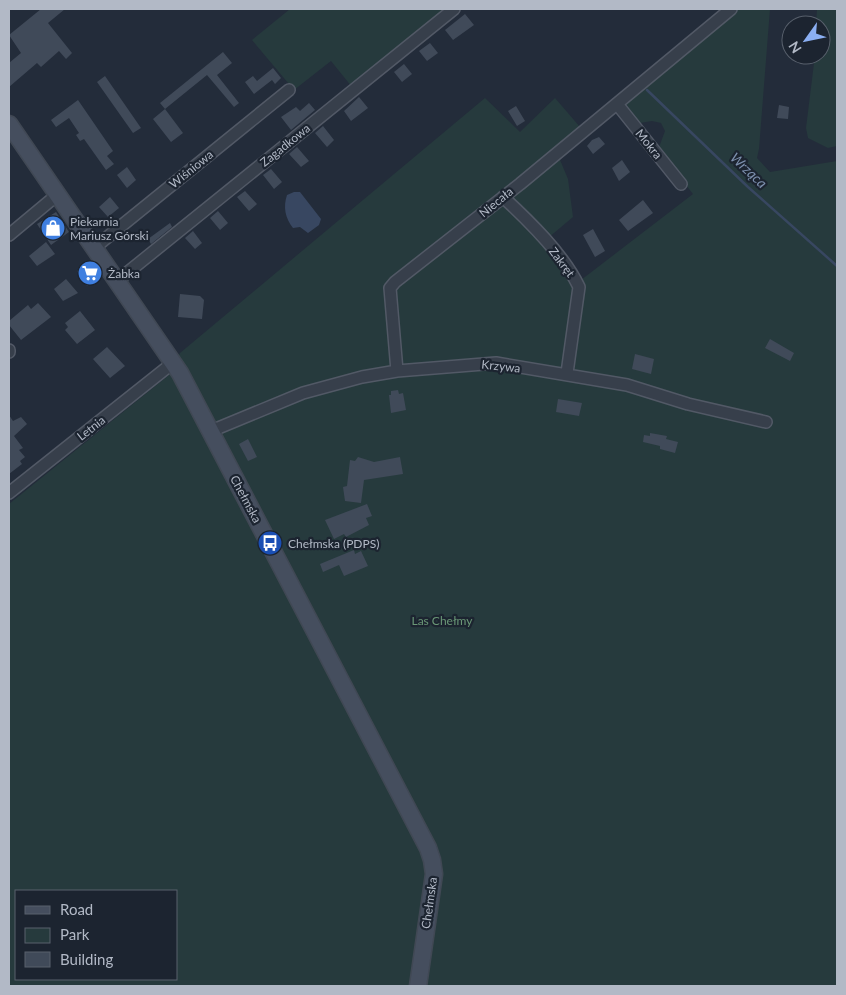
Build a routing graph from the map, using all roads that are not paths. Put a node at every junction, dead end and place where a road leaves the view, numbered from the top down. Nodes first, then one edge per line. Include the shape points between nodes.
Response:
1 (454, 9) edge
2 (731, 9) edge
3 (288, 90) dead end
4 (617, 104) junction
5 (9, 124) edge
6 (681, 184) dead end
7 (57, 195) junction
8 (503, 197) junction
9 (9, 235) edge
10 (94, 248) junction
11 (117, 281) junction
12 (174, 362) junction
13 (397, 371) junction
14 (567, 373) junction
15 (766, 422) dead end
16 (210, 431) junction
17 (9, 493) edge
18 (418, 986) edge

1 - 11 street, Zagadkowa
2 - 4 street, Niecała
3 - 10 street, Wiśniowa
4 - 6 street, Mokra
4 - 8 street, Niecała
5 - 7 street, Chełmska
7 - 9 street
7 - 10 street, Chełmska
8 - 13 street, Niecała via 390,288
8 - 14 street, Zakręt via 543,238 579,287
10 - 11 street, Chełmska
11 - 12 street, Chełmska
12 - 16 street, Chełmska
12 - 17 street, Letnia
13 - 14 street, Krzywa via 496,363
13 - 16 street, Krzywa via 326,386
14 - 15 street, Krzywa via 627,385 688,404
16 - 18 street, Chełmska via 430,852 434,874

